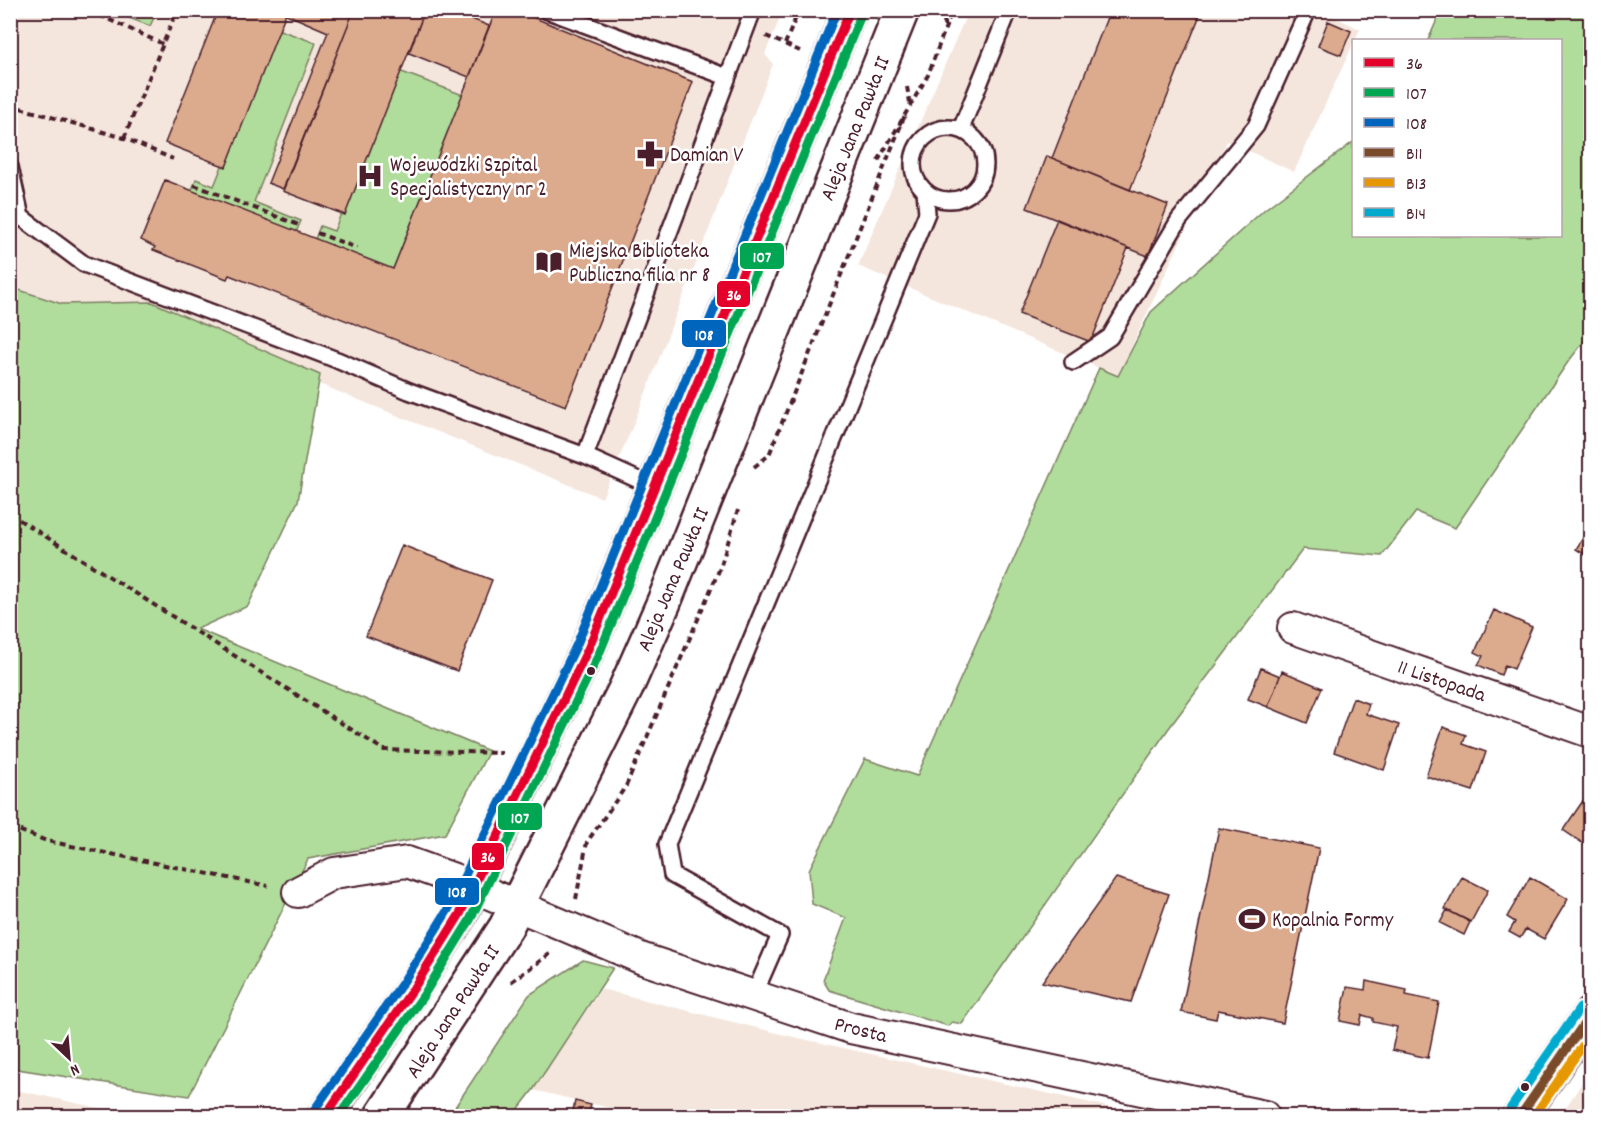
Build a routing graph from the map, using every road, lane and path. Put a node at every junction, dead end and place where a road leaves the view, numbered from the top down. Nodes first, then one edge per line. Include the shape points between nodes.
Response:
1 (177, 10) edge
2 (546, 10) edge
3 (753, 10) edge
4 (799, 10) edge
5 (850, 10) edge
6 (902, 10) edge
7 (945, 10) edge
8 (952, 10) edge
9 (1009, 10) edge
10 (1308, 10) edge
11 (90, 11) edge
12 (944, 30) junction
13 (163, 44) junction
14 (785, 44) dead end
15 (727, 77) junction
16 (905, 78) dead end
17 (910, 104) junction
18 (10, 105) edge
19 (961, 129) junction
20 (124, 138) junction
21 (173, 159) dead end
22 (10, 167) edge
23 (194, 185) dead end
24 (925, 191) junction
25 (299, 225) dead end
26 (317, 232) dead end
27 (357, 248) dead end
28 (1073, 362) dead end
29 (585, 456) junction
30 (751, 470) dead end
31 (654, 487) junction
32 (740, 502) dead end
33 (10, 514) edge
34 (1293, 628) dead end
35 (1590, 732) edge
36 (510, 754) dead end
37 (10, 827) edge
38 (474, 887) junction
39 (298, 892) joint
40 (576, 903) dead end
41 (516, 907) junction
42 (560, 946) dead end
43 (509, 982) dead end
44 (753, 997) junction
45 (1590, 1015) edge
46 (325, 1116) edge
47 (381, 1116) edge
48 (1264, 1116) edge
49 (1520, 1116) edge

1 - 13 path
2 - 15 lane
3 - 15 lane
4 - 14 path
5 - 31 street
6 - 41 street, Aleja Jana Pawła II via 664,602 626,688
7 - 12 path
8 - 12 path
9 - 19 lane
10 - 28 lane via 1257,126 1179,220 1110,337
11 - 13 path
12 - 17 path via 928,75
13 - 20 path
15 - 29 lane
16 - 17 path
17 - 30 path via 769,455
18 - 20 path
19 - 24 lane via 937,130 918,146 913,170
19 - 24 lane via 980,143 985,154 984,177 969,196 958,200 946,201
20 - 21 path
22 - 29 lane via 21,217 84,264 337,360 409,392
23 - 25 path
24 - 44 lane via 927,213 667,844 672,875 780,935
26 - 27 path
29 - 31 lane
31 - 38 street via 588,649
32 - 40 path via 720,568 626,786 587,842
33 - 36 path via 384,750
34 - 35 street, 11 Listopada
37 - 39 path via 47,841
38 - 39 street, Prosta via 406,862 334,873
38 - 41 street, Prosta
38 - 46 street via 413,989
41 - 44 street, Prosta via 643,959
41 - 47 street, Aleja Jana Pawła II via 458,1004
42 - 43 path
44 - 48 street, Prosta via 851,1029
45 - 49 street

